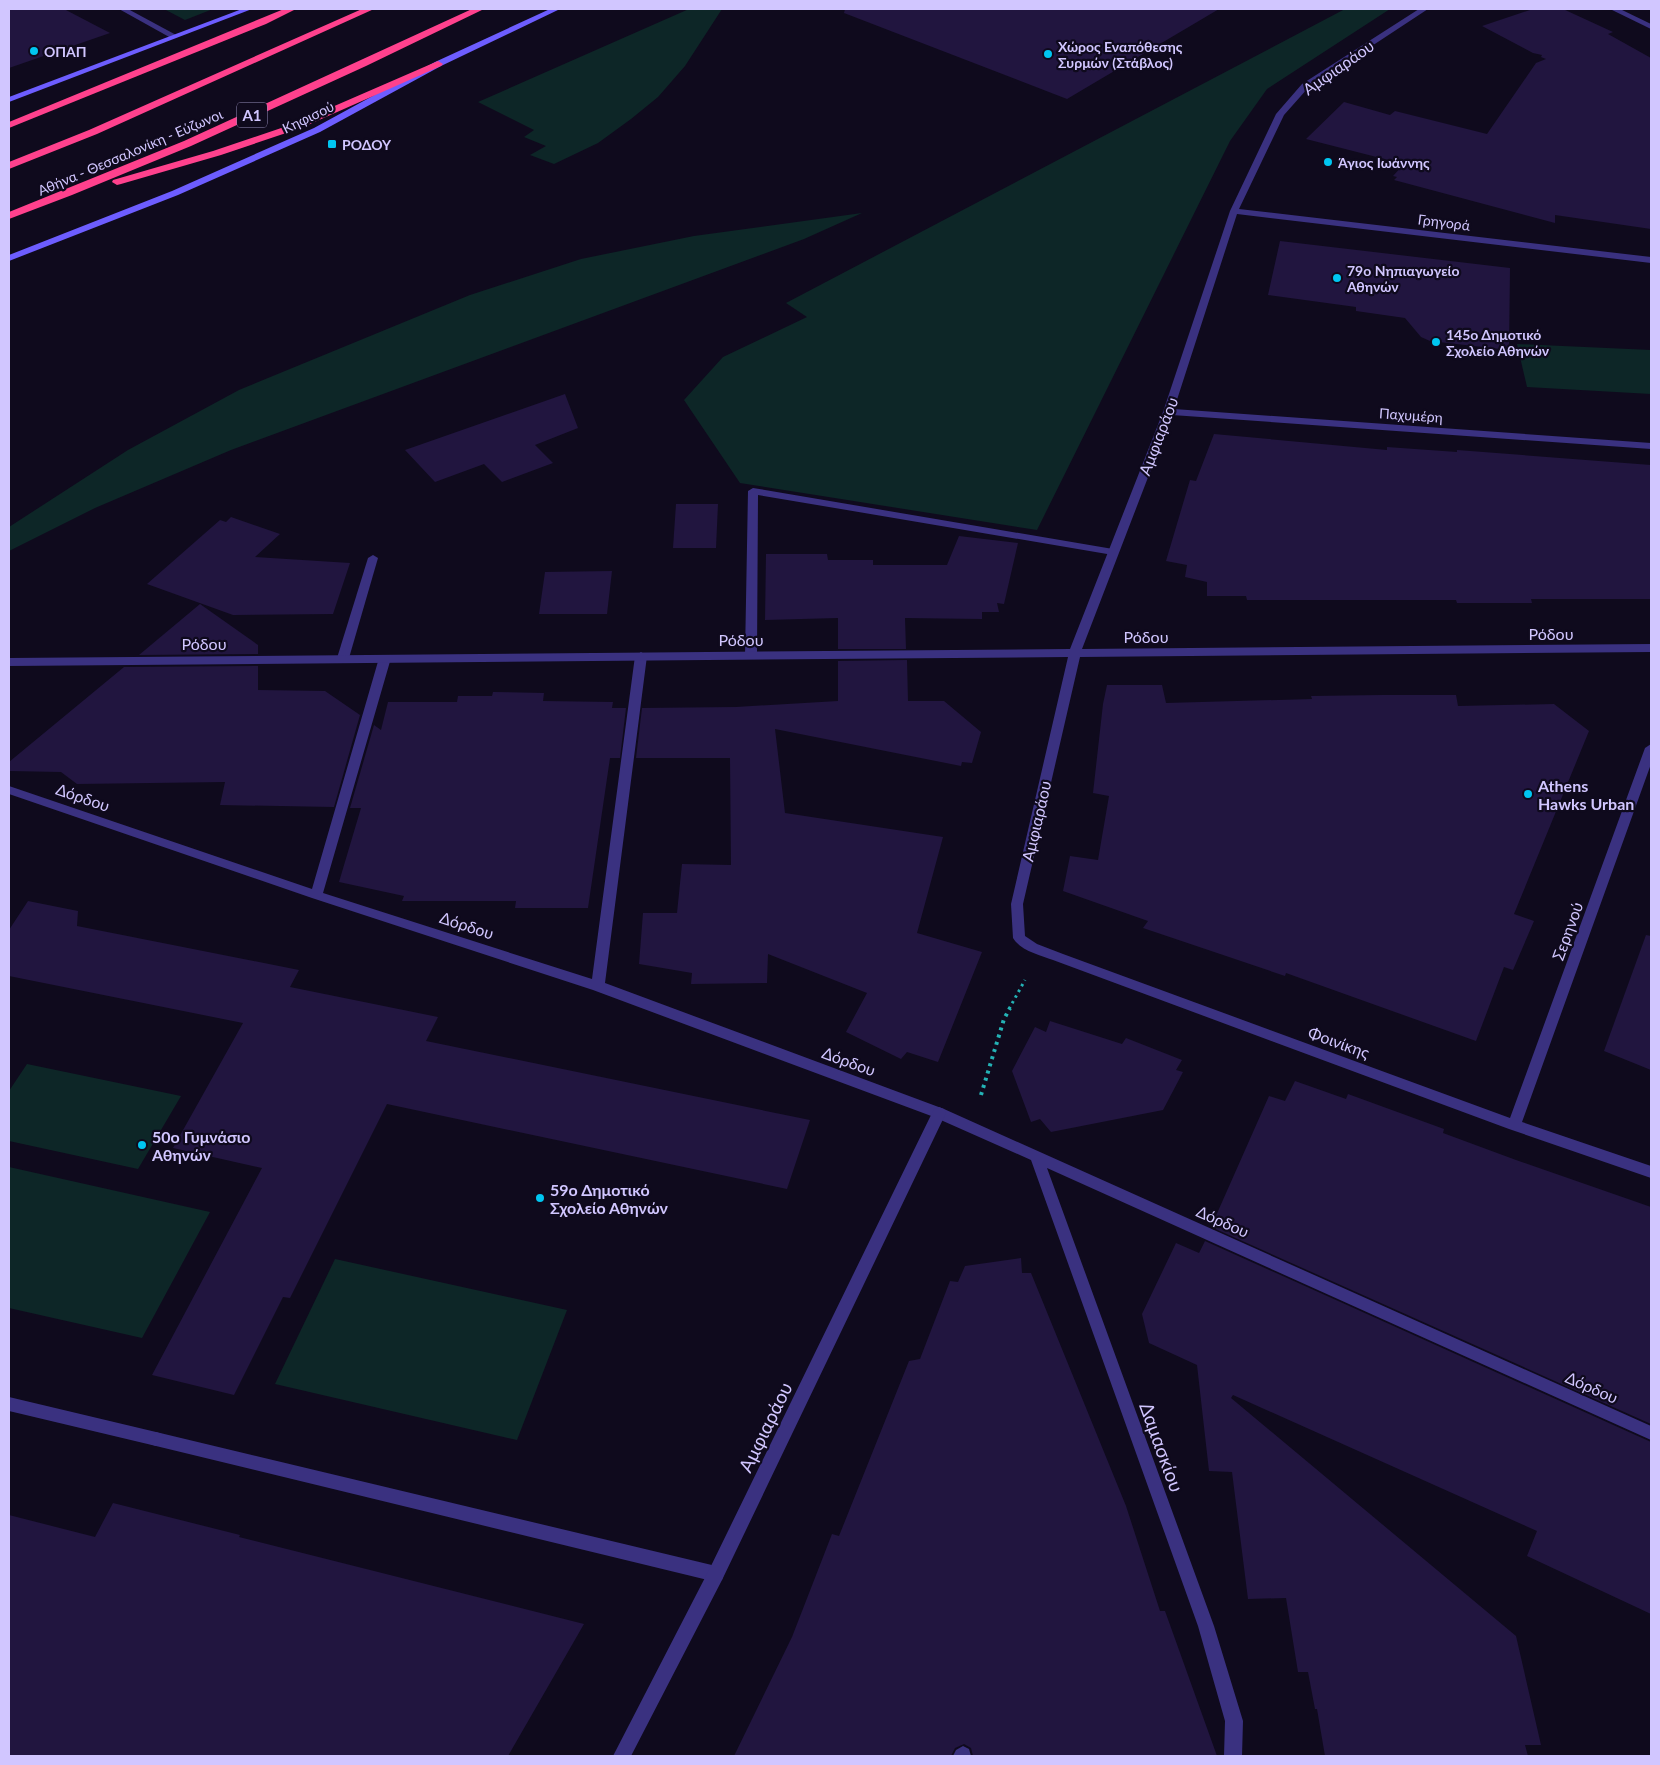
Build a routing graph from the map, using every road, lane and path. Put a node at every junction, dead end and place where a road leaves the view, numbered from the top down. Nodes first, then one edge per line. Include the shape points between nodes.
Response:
1 (123, 9) edge
2 (248, 9) edge
3 (291, 9) edge
4 (369, 9) edge
5 (479, 9) edge
6 (556, 9) edge
7 (1424, 9) edge
8 (1614, 9) edge
9 (1651, 27) edge
10 (174, 36) junction
11 (438, 64) junction
12 (9, 100) edge
13 (9, 125) edge
14 (9, 166) edge
15 (55, 199) junction
16 (1234, 212) junction
17 (9, 216) edge
18 (9, 258) edge
19 (1651, 260) edge
20 (1168, 412) junction
21 (1651, 446) edge
22 (1113, 552) junction
23 (373, 558) dead end
24 (1651, 648) edge
25 (1075, 652) junction
26 (751, 655) junction
27 (641, 656) junction
28 (343, 658) junction
29 (385, 658) junction
30 (9, 662) edge
31 (1651, 748) edge
32 (9, 790) edge
33 (316, 895) junction
34 (1019, 938) joint
35 (1058, 957) junction
36 (598, 986) junction
37 (939, 1113) junction
38 (971, 1126) junction
39 (1514, 1126) junction
40 (1036, 1156) junction
41 (1651, 1172) edge
42 (9, 1404) edge
43 (1651, 1433) edge
44 (716, 1574) junction
45 (622, 1756) edge
46 (1233, 1756) edge

1 - 10 street
2 - 10 main road
3 - 13 highway
4 - 14 highway
5 - 15 highway, Αθήνα - Θεσσαλονίκη - Εύζωνοι / Α1 via 309,90
6 - 11 main road, Κηφισού
7 - 16 street, Αμφιαράου via 1306,86 1280,114
8 - 9 street
10 - 12 main road
11 - 15 highway via 297,126 217,153
11 - 18 main road, Κηφισού via 317,130 175,193
15 - 17 highway, Αθήνα - Θεσσαλονίκη - Εύζωνοι / Α1
16 - 19 street, Γρηγορά
16 - 20 street, Αμφιαράου
20 - 21 street, Παχυμέρη
20 - 22 street, Αμφιαράου
22 - 25 street, Αμφιαράου
22 - 26 street via 752,491
23 - 28 street
24 - 25 street, Ρόδου
25 - 26 street, Ρόδου
25 - 34 street, Αμφιαράου via 1017,904
26 - 27 street, Ρόδου
27 - 29 street, Ρόδου
27 - 36 street
28 - 29 street, Ρόδου
28 - 30 street, Ρόδου
29 - 33 street
31 - 39 street, Σερηνού
32 - 33 street, Δόρδου
33 - 36 street, Δόρδου
34 - 35 street, Φοινίκης
35 - 38 path via 1026,978 1004,1019
35 - 39 street, Φοινίκης
36 - 37 street, Δόρδου
37 - 38 street, Δόρδου
37 - 44 street, Αμφιαράου
38 - 40 street, Δόρδου
39 - 41 street, Φοινίκης
40 - 43 street, Δόρδου
40 - 46 street, Δαμασκίου via 1206,1626 1234,1721
42 - 44 street
44 - 45 street, Αμφιαράου

